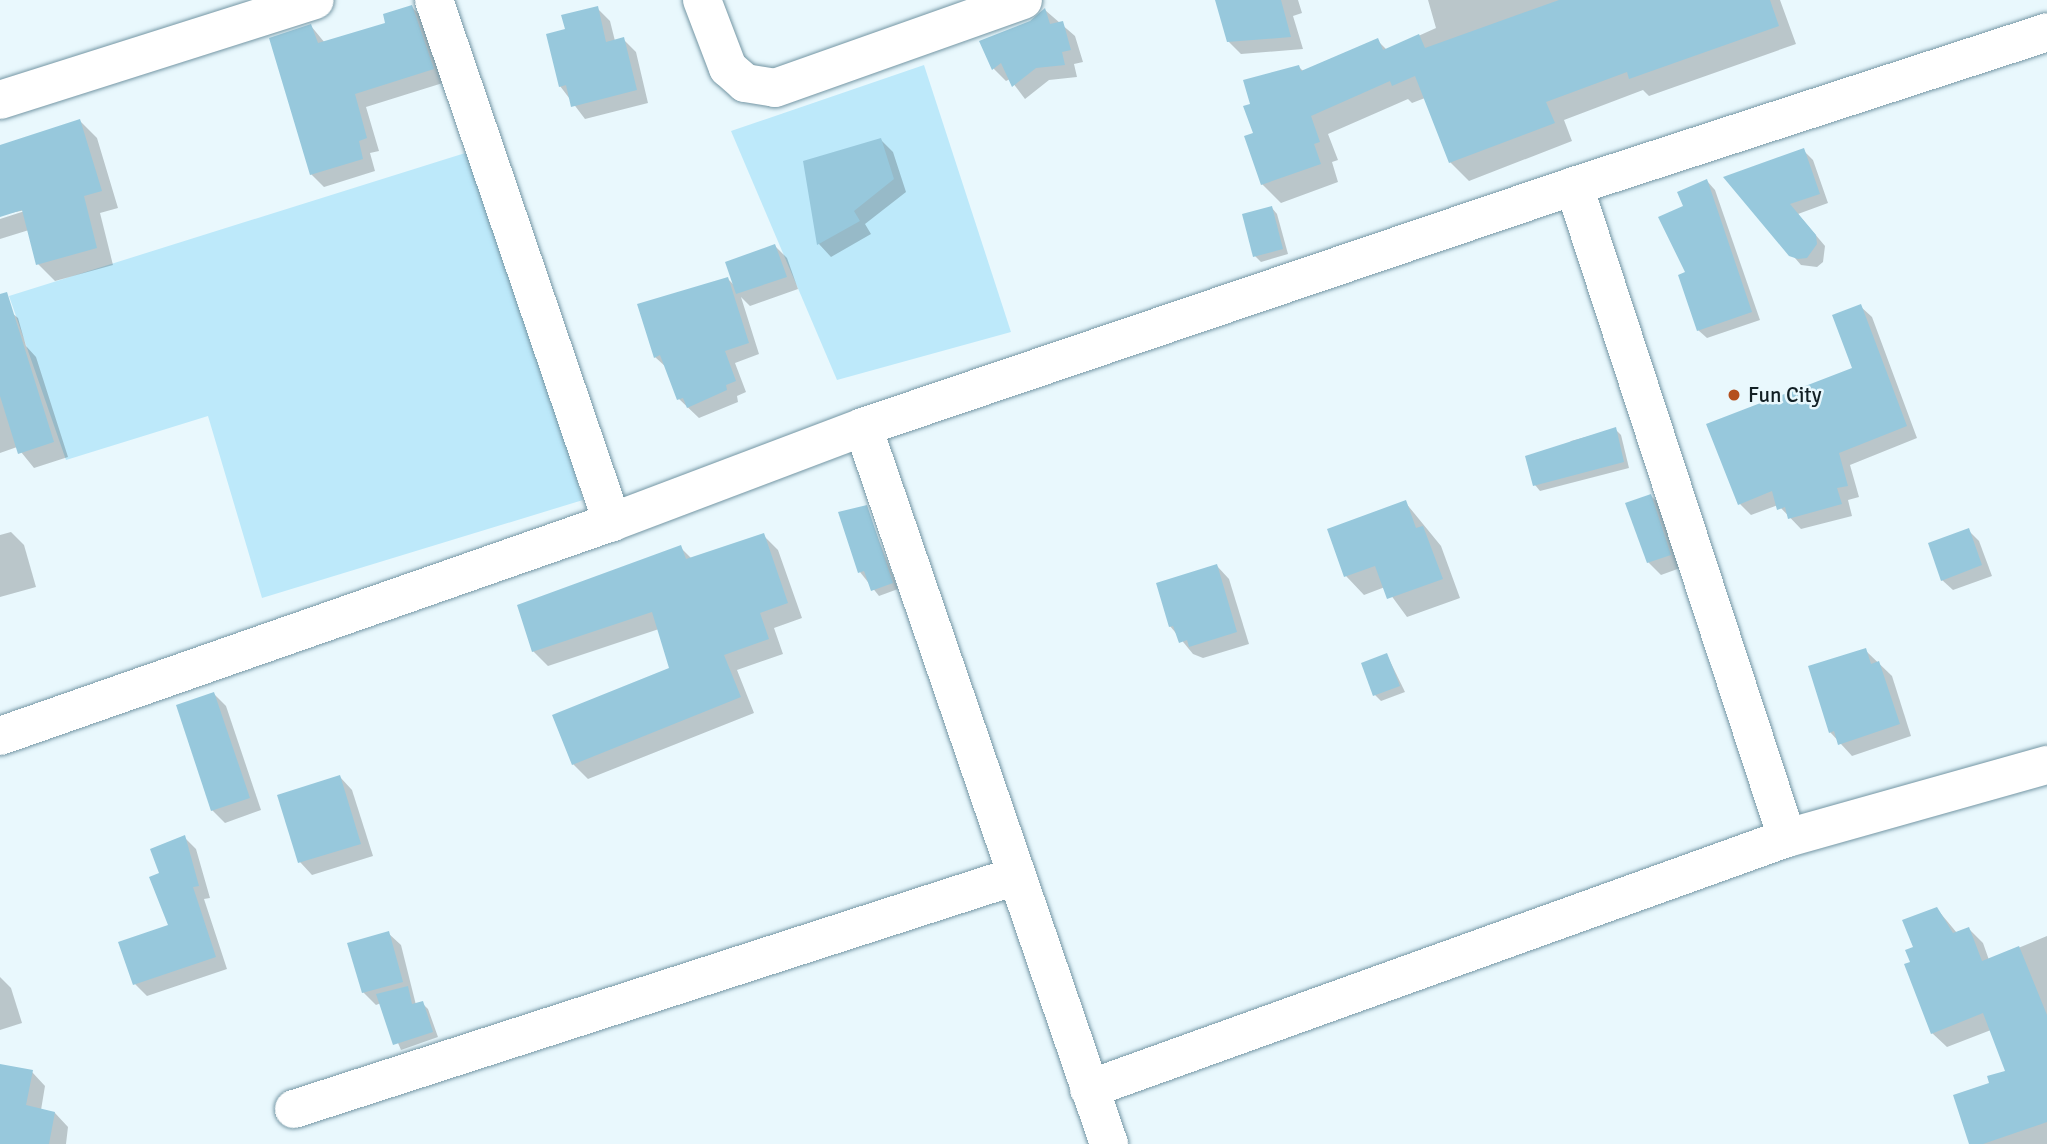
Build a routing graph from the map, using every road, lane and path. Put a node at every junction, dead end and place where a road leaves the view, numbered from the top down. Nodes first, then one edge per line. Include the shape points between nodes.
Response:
1 (315, 0) edge
2 (434, 0) edge
3 (702, 0) edge
4 (1023, 0) edge
5 (2047, 32) edge
6 (0, 100) edge
7 (1574, 186) junction
8 (863, 427) junction
9 (612, 522) junction
10 (0, 736) edge
11 (2047, 765) edge
12 (1787, 838) junction
13 (1016, 876) junction
14 (1089, 1089) junction
15 (294, 1109) dead end
16 (1109, 1144) edge

1 - 6 street
2 - 9 street
3 - 4 street via 728,68 745,83 775,88
5 - 7 street
7 - 8 street
7 - 12 street
8 - 9 street
8 - 13 street
9 - 10 street
11 - 12 street
12 - 14 street
13 - 14 street
13 - 15 street
14 - 16 street

